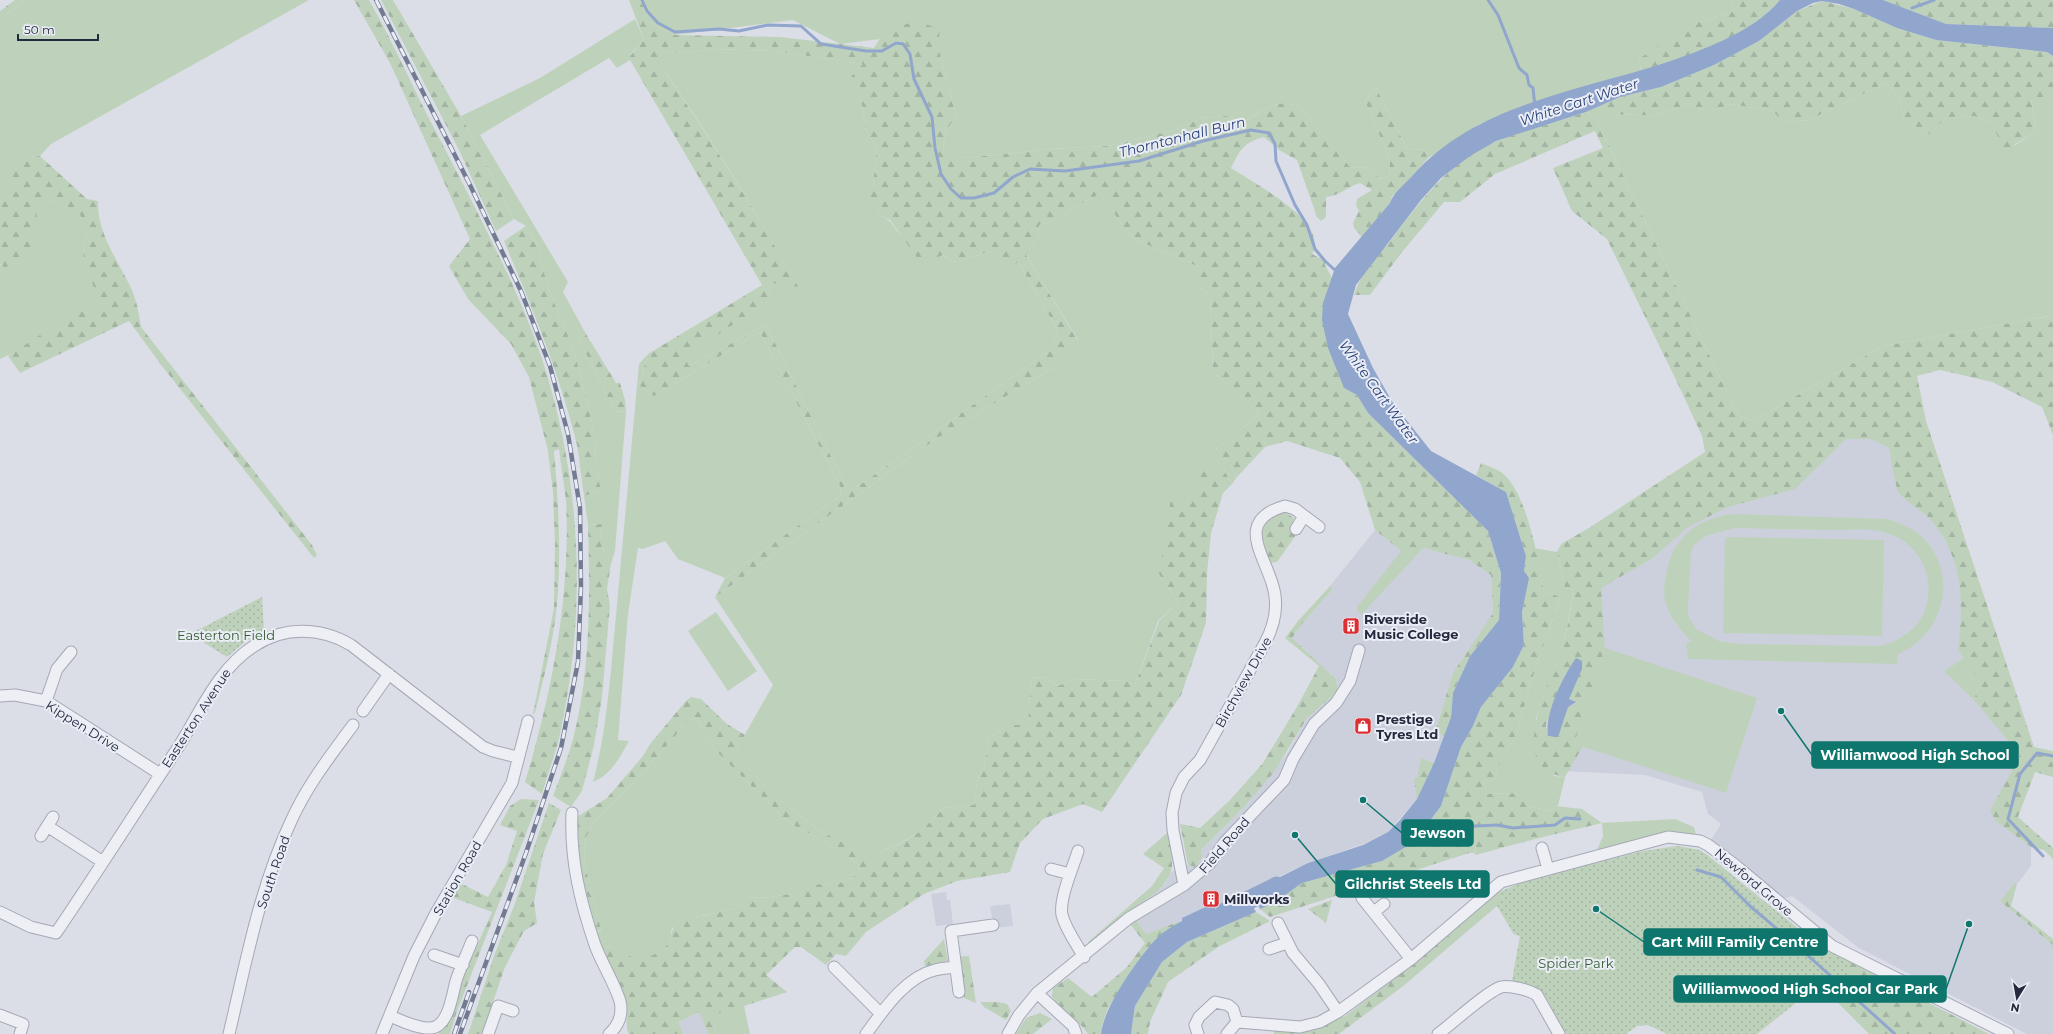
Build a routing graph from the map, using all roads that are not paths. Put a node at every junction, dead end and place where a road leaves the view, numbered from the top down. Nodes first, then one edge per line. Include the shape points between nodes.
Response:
1 (1304, 516) junction
2 (1319, 527) dead end
3 (1296, 529) dead end
4 (1359, 650) dead end
5 (71, 652) dead end
6 (389, 674) junction
7 (0, 696) edge
8 (46, 701) junction
9 (363, 711) dead end
10 (528, 721) dead end
11 (353, 724) dead end
12 (517, 757) junction
13 (160, 774) junction
14 (572, 813) dead end
15 (40, 836) dead end
16 (1542, 848) dead end
17 (1078, 851) dead end
18 (102, 862) junction
19 (1051, 869) dead end
20 (1548, 869) junction
21 (1070, 874) junction
22 (1184, 886) junction
23 (1362, 898) dead end
24 (1384, 904) dead end
25 (0, 912) edge
26 (1374, 912) junction
27 (1278, 923) dead end
28 (993, 925) dead end
29 (472, 941) dead end
30 (1287, 943) junction
31 (1269, 950) dead end
32 (434, 955) dead end
33 (1084, 957) junction
34 (1411, 959) junction
35 (463, 965) junction
36 (956, 966) junction
37 (834, 967) dead end
38 (959, 992) dead end
39 (1037, 993) junction
40 (513, 1011) dead end
41 (1338, 1012) junction
42 (881, 1014) junction
43 (0, 1015) edge
44 (390, 1016) junction
45 (1237, 1022) junction
46 (432, 1031) edge
47 (20, 1034) edge
48 (229, 1034) edge
49 (382, 1034) edge
50 (488, 1034) edge
51 (609, 1034) edge
52 (866, 1034) edge
53 (1008, 1034) edge
54 (1076, 1034) edge
55 (1198, 1034) edge
56 (1227, 1034) edge
57 (1438, 1034) edge
58 (1559, 1034) edge
59 (2008, 1034) edge

1 - 2 street, Birchview Drive
1 - 3 street
1 - 22 street, Birchview Drive via 1285,506 1267,514 1257,526 1258,547 1273,584 1275,619 1272,630 1200,760 1184,777 1176,793 1172,813 1173,830
4 - 22 street, Field Road via 1350,681 1336,703 1314,724 1293,758 1284,780 1225,842 1210,863
5 - 8 street via 56,669
6 - 9 street
6 - 12 street, Easterton Avenue via 483,747 492,752
6 - 13 street, Easterton Avenue via 352,645 337,637 307,631 266,638 230,665
7 - 8 street, Kippen Drive
8 - 13 street, Kippen Drive
10 - 12 street, Station Road
11 - 48 street, South Road via 311,782 274,862 264,892
12 - 44 street, Station Road via 512,783 436,913 414,956
13 - 18 street, Easterton Avenue
14 - 51 street via 571,847 574,869 595,945 620,1002 620,1022
15 - 18 street via 50,822
16 - 20 street
17 - 21 street
18 - 25 street, Easterton Avenue via 56,933 31,926
19 - 21 street
20 - 34 street, Newford Grove via 1507,879 1495,886
20 - 59 street, Newford Grove via 1668,837 1700,841 1735,865 1832,946
21 - 33 street via 1062,914 1068,931
22 - 33 street, Field Road via 1129,918
23 - 26 street
24 - 26 street
26 - 34 street
27 - 30 street
28 - 36 street via 951,931
29 - 35 street
30 - 31 street
30 - 41 street
32 - 35 street
33 - 39 street, Field Road
34 - 41 street, Newford Grove
35 - 46 street via 448,1012 439,1026
36 - 38 street
36 - 42 street via 934,970 910,982
37 - 42 street
39 - 53 street, Field Road
39 - 54 street via 1073,1026
40 - 50 street via 498,1006
41 - 45 street, Newford Grove via 1320,1022 1300,1027
42 - 52 street
43 - 47 street via 23,1024
44 - 46 street
44 - 49 street, Station Road
45 - 55 street via 1233,1009 1215,1002 1195,1025
45 - 56 street
57 - 58 street via 1491,993 1508,987 1537,995

